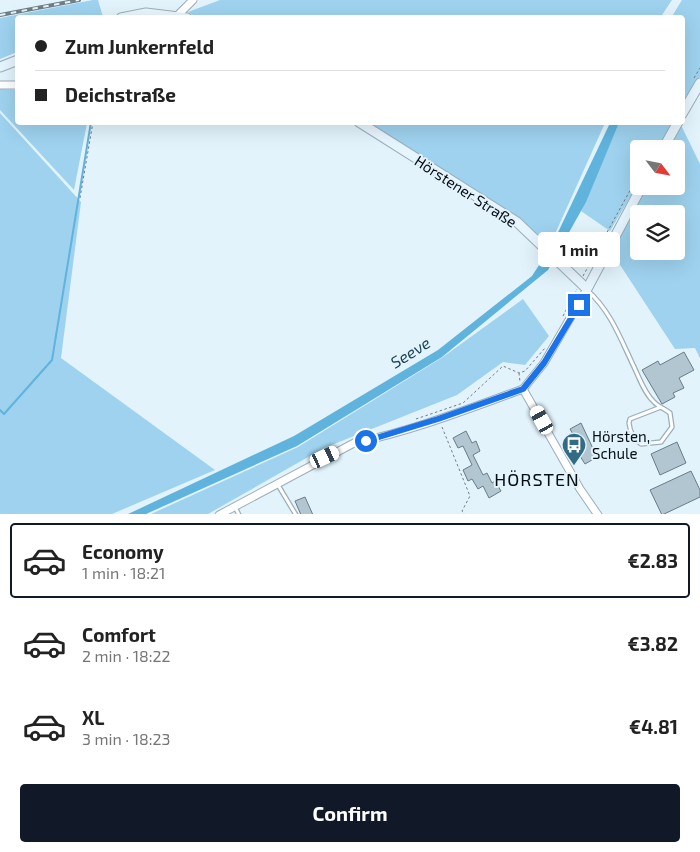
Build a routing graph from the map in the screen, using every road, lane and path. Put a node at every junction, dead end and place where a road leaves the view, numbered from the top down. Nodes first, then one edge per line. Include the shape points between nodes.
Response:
1 (193, 0) edge
2 (136, 15) edge
3 (171, 15) edge
4 (184, 15) edge
5 (15, 61) edge
6 (0, 67) edge
7 (700, 83) edge
8 (0, 85) edge
9 (15, 85) edge
10 (685, 109) edge
11 (92, 125) edge
12 (364, 125) edge
13 (676, 125) edge
14 (668, 140) edge
15 (630, 192) edge
16 (636, 195) edge
17 (80, 198) dead end
18 (580, 286) junction
19 (561, 320) dead end
20 (549, 343) dead end
21 (523, 389) junction
22 (661, 406) junction
23 (438, 419) junction
24 (411, 421) dead end
25 (278, 484) junction
26 (235, 506) junction
27 (219, 514) edge
28 (239, 514) edge
29 (296, 514) edge
30 (465, 514) edge
31 (598, 514) edge

1 - 4 street
2 - 3 street
5 - 6 street
7 - 10 street
8 - 9 street
11 - 17 path
12 - 18 street, Hörstener Straße via 517,222
13 - 14 street
15 - 18 path
16 - 18 street
18 - 19 path
18 - 21 street via 544,363
18 - 22 lane via 600,301 609,314 644,388 654,403
20 - 24 path via 525,371 519,373 503,366 463,403
21 - 23 street
21 - 31 street via 580,489
22 - 22 lane via 670,413 672,427 661,442 641,444 635,440 630,419
23 - 25 street via 354,443
23 - 30 path via 470,496 462,511
25 - 26 street
25 - 29 lane
26 - 27 street
26 - 28 lane

